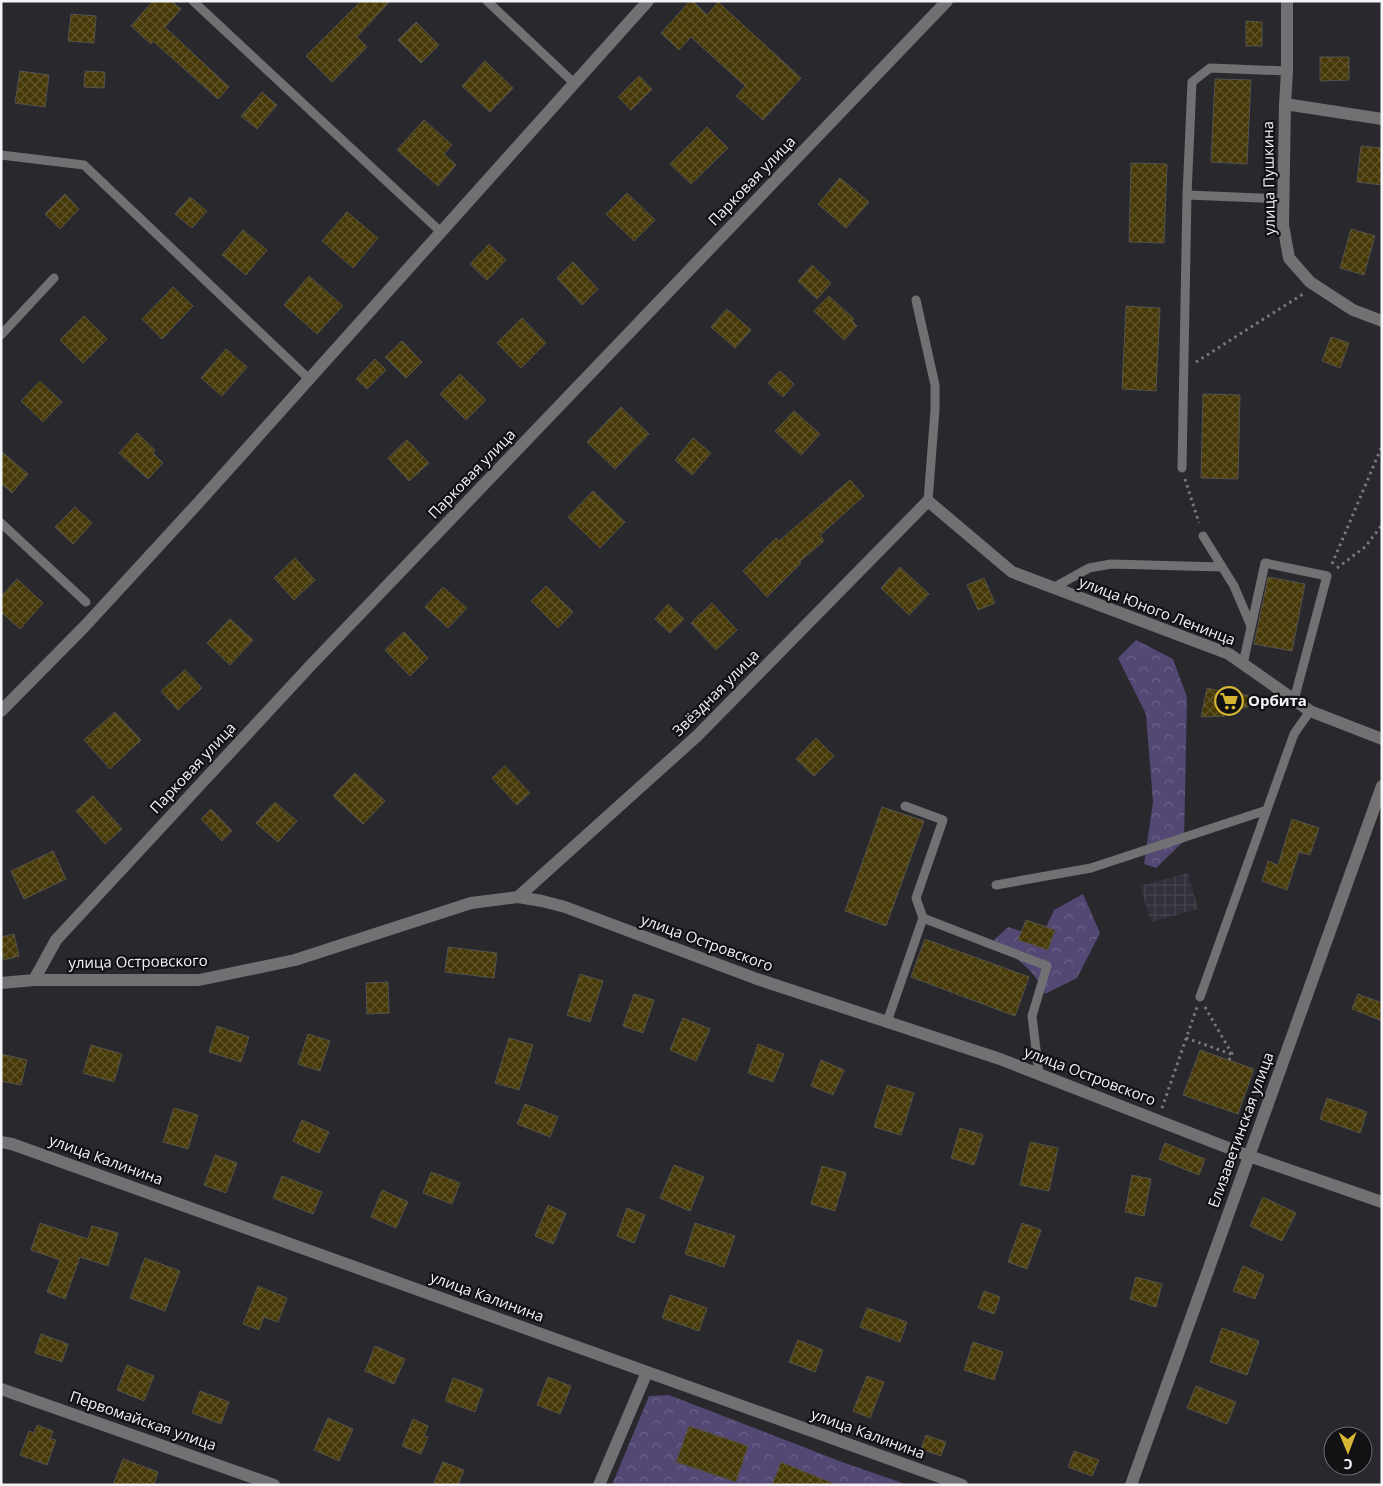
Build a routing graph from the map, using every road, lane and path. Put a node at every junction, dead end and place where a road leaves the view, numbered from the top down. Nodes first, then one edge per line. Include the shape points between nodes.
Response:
1 (193, 1) edge
2 (488, 1) edge
3 (648, 1) edge
4 (947, 1) edge
5 (1287, 1) edge
6 (1287, 71) junction
7 (574, 83) junction
8 (1285, 104) junction
9 (1382, 119) edge
10 (1, 155) edge
11 (1187, 195) junction
12 (1284, 199) junction
13 (440, 232) junction
14 (54, 278) dead end
15 (1316, 286) junction
16 (916, 300) dead end
17 (1382, 321) edge
18 (1, 335) edge
19 (1184, 370) junction
20 (309, 379) junction
21 (1382, 446) edge
22 (1182, 468) joint
23 (928, 502) junction
24 (1, 523) edge
25 (1382, 525) edge
26 (1203, 536) joint
27 (1222, 567) junction
28 (1327, 576) junction
29 (1052, 588) junction
30 (86, 602) dead end
31 (1252, 626) junction
32 (1244, 664) junction
33 (1294, 700) junction
34 (1, 711) edge
35 (1310, 711) junction
36 (1382, 739) edge
37 (1382, 786) edge
38 (905, 806) dead end
39 (1267, 810) junction
40 (996, 885) dead end
41 (518, 897) junction
42 (923, 918) junction
43 (34, 980) junction
44 (1, 983) edge
45 (1200, 997) junction
46 (887, 1022) junction
47 (1186, 1038) junction
48 (1232, 1054) junction
49 (1229, 1060) dead end
50 (1039, 1074) junction
51 (1158, 1120) junction
52 (1, 1142) edge
53 (1249, 1156) junction
54 (1382, 1202) edge
55 (647, 1372) junction
56 (1, 1388) edge
57 (274, 1485) edge
58 (599, 1485) edge
59 (962, 1485) edge
60 (1131, 1485) edge

1 - 13 lane
2 - 7 lane
3 - 7 street
4 - 43 street, Парковая улица via 311,665 56,940
5 - 6 street, улица Пушкина
6 - 8 street, улица Пушкина
6 - 11 lane via 1210,68 1192,82
7 - 13 street
8 - 9 street
8 - 12 street, улица Пушкина
10 - 20 lane via 84,166
11 - 12 lane
11 - 19 lane
12 - 15 street, улица Пушкина via 1283,226 1289,258
13 - 20 street
14 - 18 lane
15 - 17 street, улица Пушкина via 1353,310
15 - 19 path
16 - 23 lane via 935,385
19 - 22 lane
20 - 34 street via 92,618
21 - 28 path
22 - 26 path
23 - 29 street, улица Юного Ленинца via 1012,572
23 - 41 street, Звёздная улица via 697,736
24 - 30 lane
25 - 28 path via 1365,547
26 - 27 lane
27 - 29 lane via 1111,564 1089,568
27 - 31 lane
28 - 31 lane via 1265,563
28 - 33 lane
29 - 32 street, улица Юного Ленинца via 1229,654
31 - 32 lane
32 - 33 street, улица Юного Ленинца
33 - 35 street, улица Юного Ленинца
35 - 36 street, улица Юного Ленинца
35 - 39 lane via 1294,734
37 - 53 street, Елизаветинская улица
38 - 42 lane via 943,820 916,898
39 - 40 lane via 1092,868
39 - 45 lane
41 - 43 street, улица Островского via 471,903 295,960 199,980
41 - 46 street, улица Островского via 565,907 757,979
42 - 46 lane
42 - 50 lane via 1048,966 1032,1016
43 - 44 street, улица Островского
45 - 47 path
45 - 48 path
46 - 50 street, улица Островского
47 - 48 path
47 - 51 path
48 - 49 path
50 - 51 street, улица Островского
51 - 53 street, улица Островского
52 - 55 street, улица Калинина via 31,1150
53 - 54 street, улица Островского
53 - 60 street, Елизаветинская улица
55 - 58 street
55 - 59 street, улица Калинина
56 - 57 street, Первомайская улица

